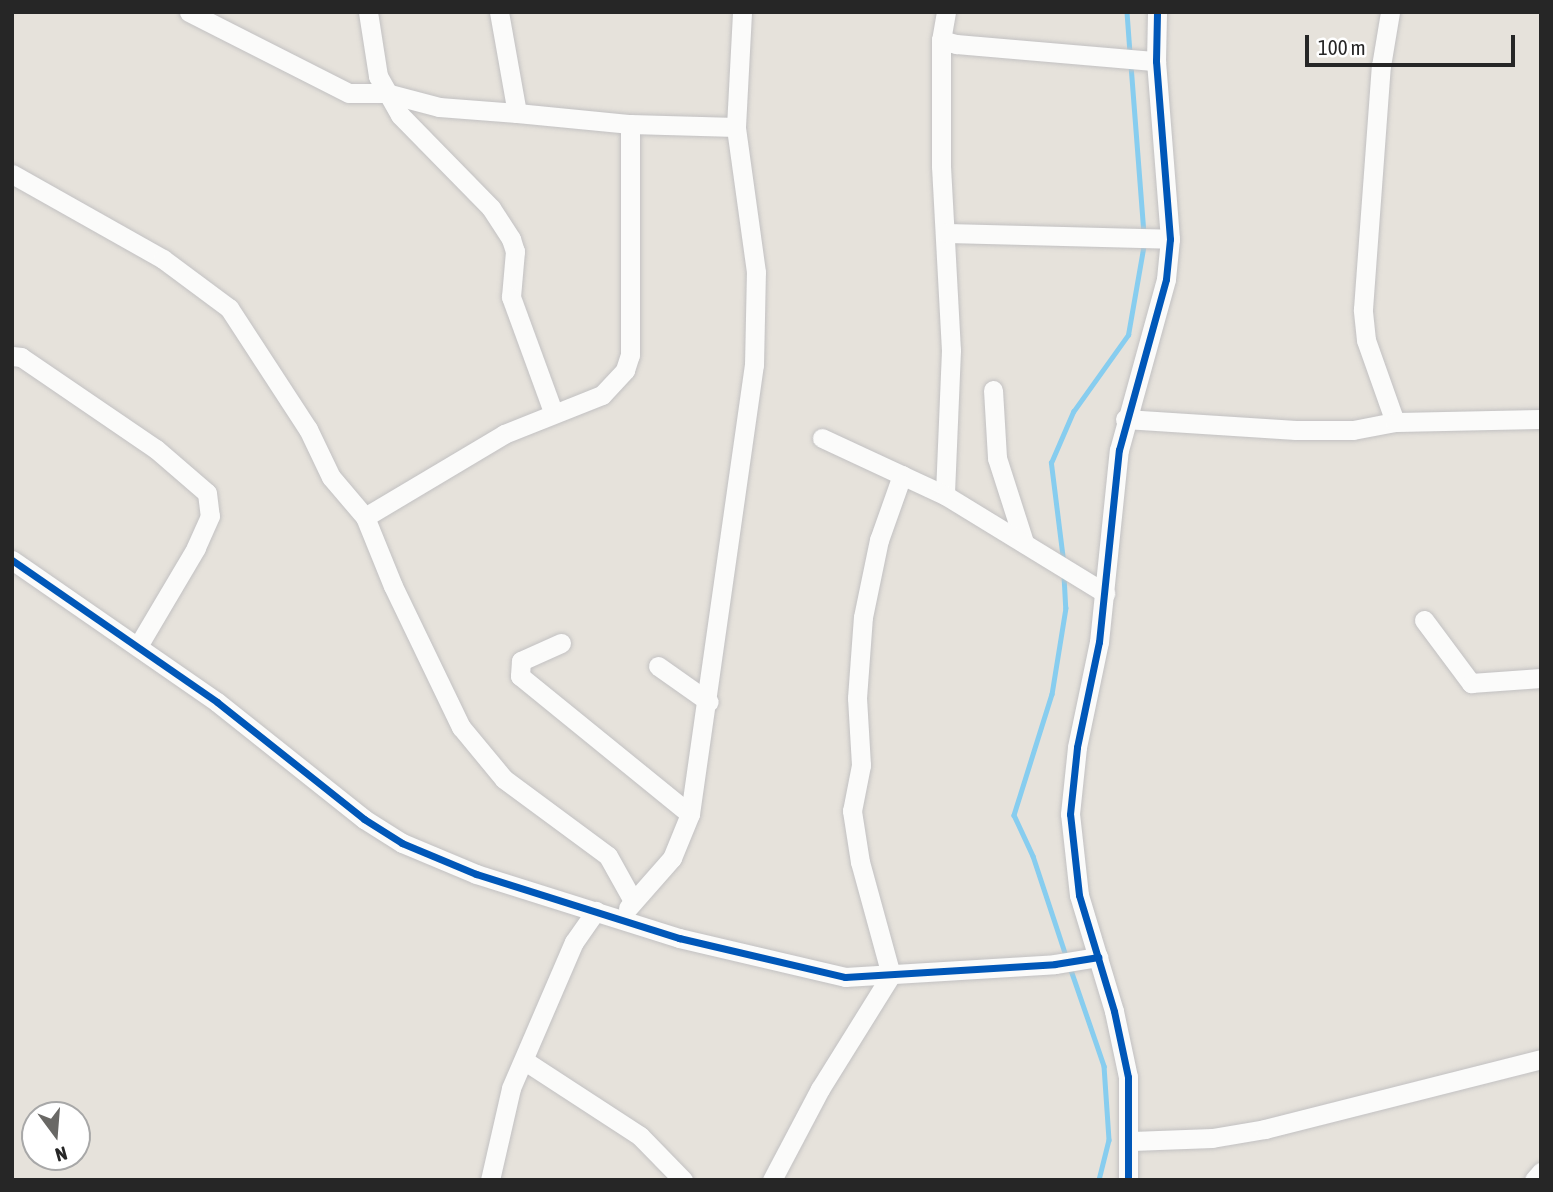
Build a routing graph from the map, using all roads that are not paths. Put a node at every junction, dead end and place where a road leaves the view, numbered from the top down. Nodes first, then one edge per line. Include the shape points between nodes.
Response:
1 (189, 12) edge
2 (368, 12) edge
3 (499, 12) edge
4 (742, 12) edge
5 (946, 12) edge
6 (1157, 12) edge
7 (1390, 12) edge
8 (941, 40) junction
9 (1156, 61) junction
10 (386, 93) junction
11 (517, 113) junction
12 (630, 124) junction
13 (736, 127) junction
14 (12, 174) edge
15 (947, 233) junction
16 (1160, 238) junction
17 (12, 356) edge
18 (993, 390) dead end
19 (553, 412) junction
20 (1125, 419) junction
21 (1541, 419) edge
22 (1395, 422) junction
23 (822, 438) dead end
24 (902, 475) junction
25 (945, 495) junction
26 (365, 517) junction
27 (1024, 542) junction
28 (12, 560) edge
29 (1105, 593) junction
30 (1424, 620) dead end
31 (561, 643) dead end
32 (138, 646) junction
33 (658, 666) dead end
34 (1541, 678) edge
35 (709, 702) junction
36 (691, 814) junction
37 (632, 899) junction
38 (596, 911) junction
39 (624, 919) junction
40 (1098, 957) junction
41 (891, 975) junction
42 (1541, 1059) edge
43 (525, 1061) junction
44 (1132, 1141) junction
45 (1541, 1172) edge
46 (490, 1180) edge
47 (683, 1180) edge
48 (772, 1180) edge
49 (1128, 1180) edge
50 (1534, 1180) edge

1 - 10 street via 349,93
2 - 10 street via 377,76
3 - 11 street
4 - 13 street
5 - 8 street
6 - 9 street
7 - 22 street via 1381,66 1363,309 1366,340
8 - 9 street via 979,50
8 - 15 street via 941,166
9 - 16 street
10 - 11 street via 439,107
10 - 19 street via 415,132 491,208 511,239 515,251 511,296
11 - 12 street
12 - 13 street
12 - 19 street via 630,355 625,370 602,395
13 - 35 street via 756,272 756,317
14 - 26 street via 127,238 222,299 282,387 331,477
15 - 16 street
15 - 25 street via 951,350
16 - 20 street via 1166,279
17 - 32 street via 21,357 156,449 207,494 210,516 196,548
18 - 27 street via 997,458
19 - 26 street via 504,434
20 - 22 street via 1296,430 1353,430
20 - 29 street
21 - 22 street
23 - 24 street
24 - 25 street
24 - 41 street via 879,540 865,607 857,698 861,765 852,811 860,862
25 - 27 street
26 - 37 street via 461,727 504,779 608,856
27 - 29 street
28 - 32 street
29 - 40 street via 1077,747 1070,814 1079,895
30 - 34 street via 1471,683
31 - 36 street via 521,661 520,676
32 - 38 street via 402,843 477,874
33 - 35 street
35 - 36 street
36 - 37 street via 672,858
37 - 39 street
38 - 39 street
38 - 43 street via 574,942
39 - 41 street via 678,939 823,974
40 - 41 street
40 - 44 street via 1122,1048
41 - 48 street via 820,1089
42 - 44 street via 1265,1129 1199,1140
43 - 46 street via 502,1113
43 - 47 street via 640,1136
44 - 49 street
45 - 50 street

